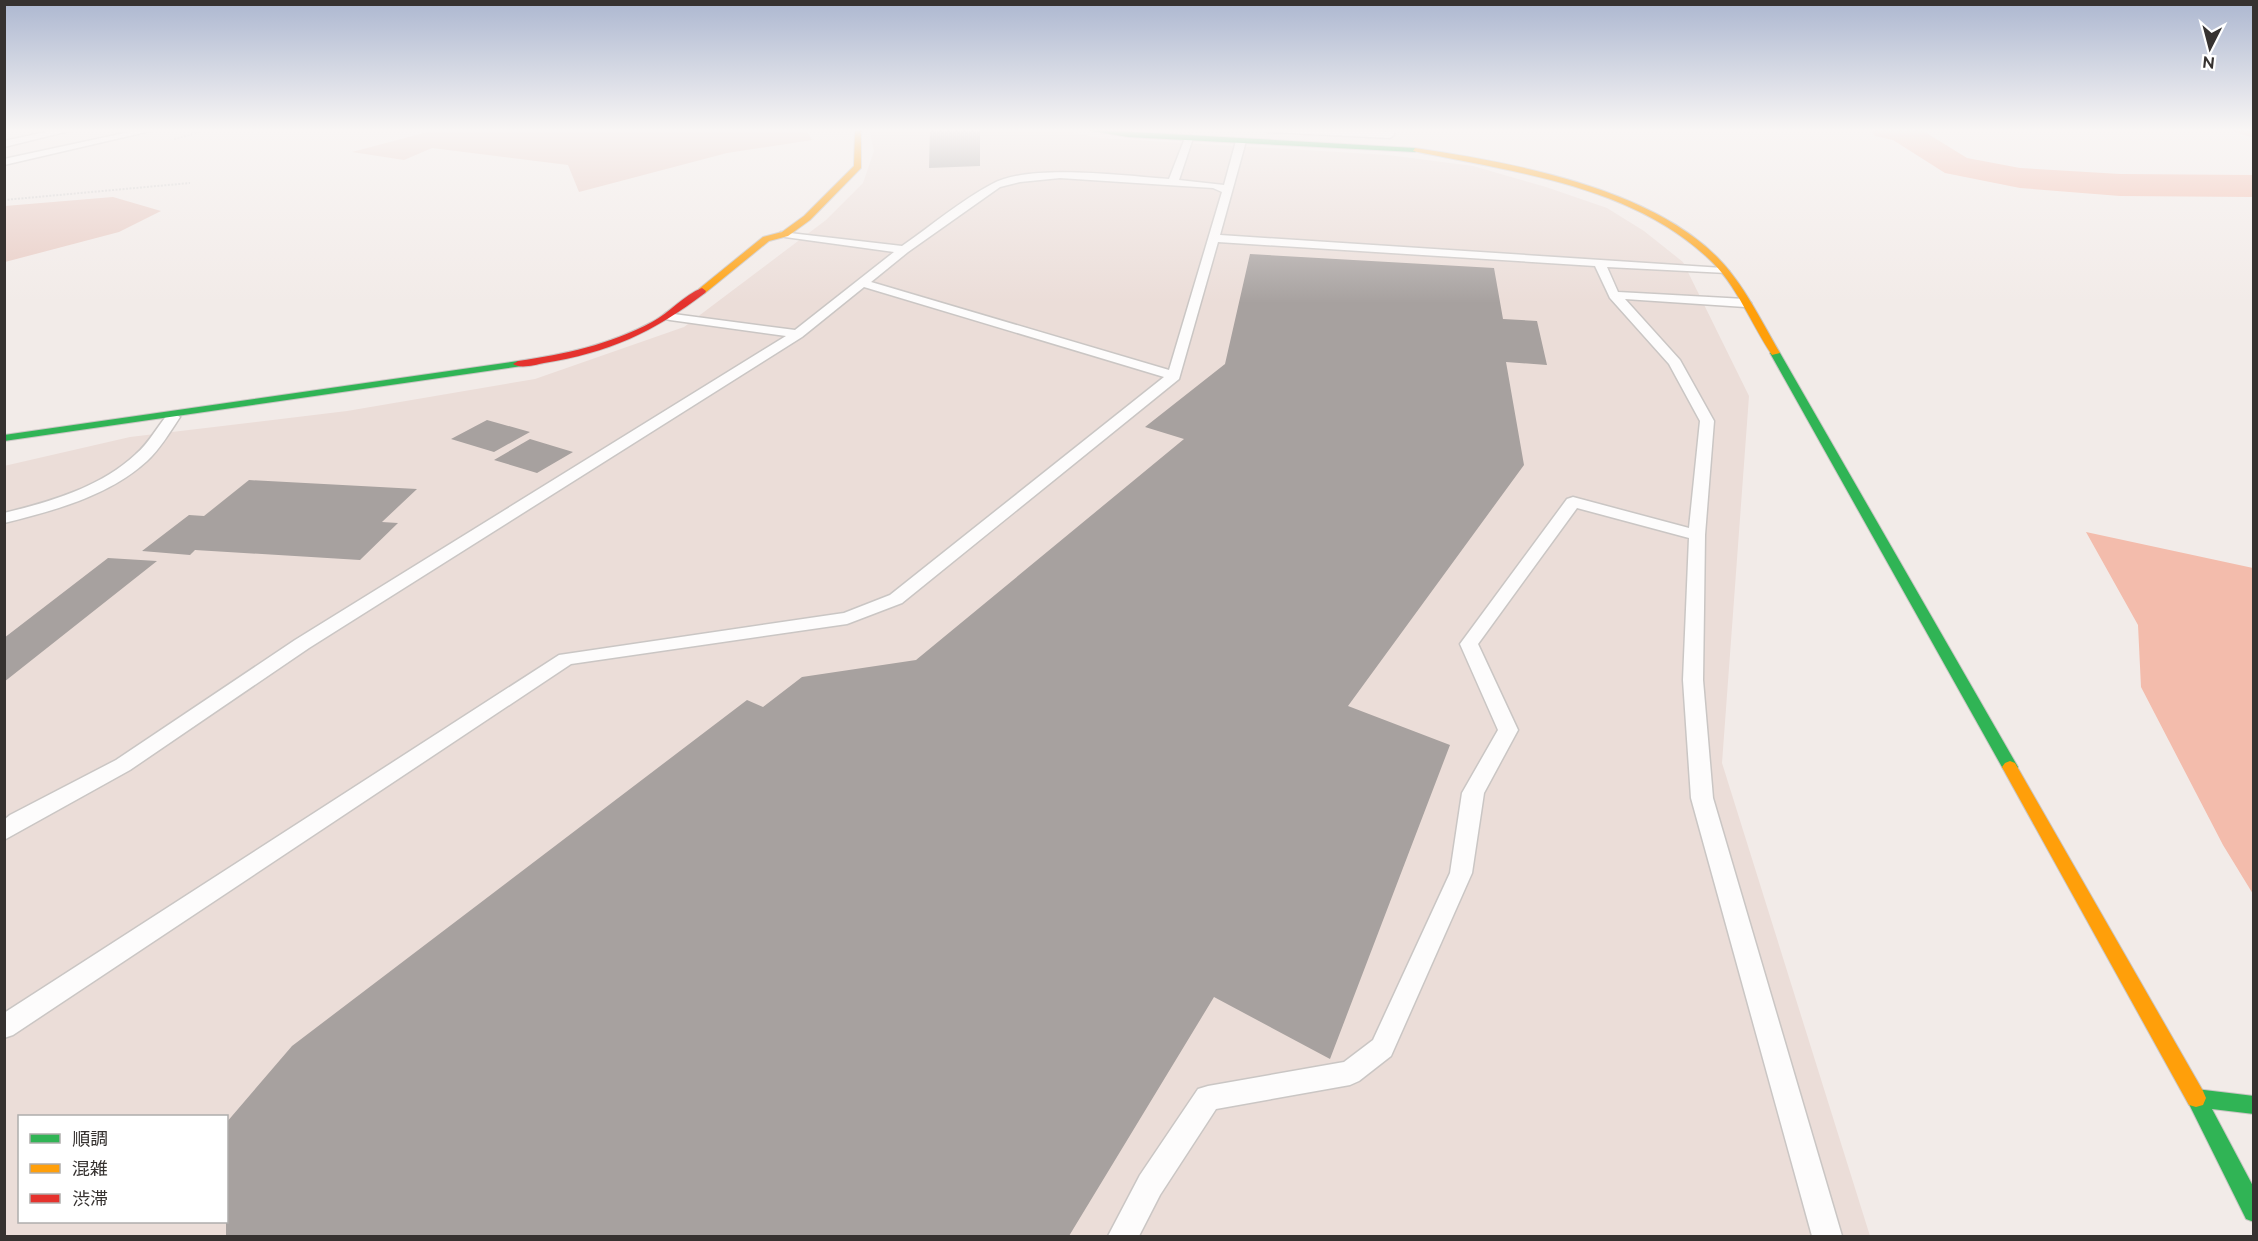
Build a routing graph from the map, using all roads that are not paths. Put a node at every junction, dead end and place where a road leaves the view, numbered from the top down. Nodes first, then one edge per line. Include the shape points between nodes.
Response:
1 (817, 187) edge
2 (839, 187) edge
3 (994, 187) edge
4 (1218, 187) edge
5 (1579, 187) edge
6 (809, 195) dead end
7 (785, 234) junction
8 (1214, 238) junction
9 (904, 250) junction
10 (1599, 263) junction
11 (1723, 271) junction
12 (862, 283) junction
13 (1614, 295) junction
14 (1673, 298) junction
15 (1745, 303) junction
16 (670, 316) junction
17 (1646, 328) junction
18 (798, 334) junction
19 (1174, 376) junction
20 (173, 417) junction
21 (4, 438) edge
22 (4, 518) edge
23 (1696, 535) junction
24 (4, 832) edge
25 (4, 1027) edge
26 (2196, 1098) junction
27 (2253, 1105) edge
28 (2253, 1211) edge
29 (1123, 1236) edge
30 (1827, 1236) edge

1 - 6 street
2 - 7 street
3 - 9 lane
4 - 8 lane
5 - 11 street via 1651,214 1685,234
7 - 9 lane
7 - 16 street via 770,231 720,279
8 - 10 lane
8 - 19 lane
9 - 12 lane
10 - 11 lane
10 - 13 lane
11 - 15 street
12 - 18 lane
12 - 19 lane
13 - 14 lane
13 - 17 lane
14 - 15 lane
14 - 17 lane via 1660,302 1650,313
15 - 26 street via 1790,376
16 - 18 lane
16 - 20 street via 631,338 580,353
17 - 23 lane via 1675,363 1707,421
18 - 24 lane via 302,644 123,765
19 - 25 lane via 896,599 847,618 566,659
20 - 21 street
20 - 22 lane via 141,458 102,484 45,509
23 - 29 lane via 1574,502 1469,644 1508,730 1473,793 1461,873 1382,1048 1350,1073 1208,1098 1150,1185
23 - 30 lane via 1693,685 1702,798
26 - 27 street
26 - 28 street

